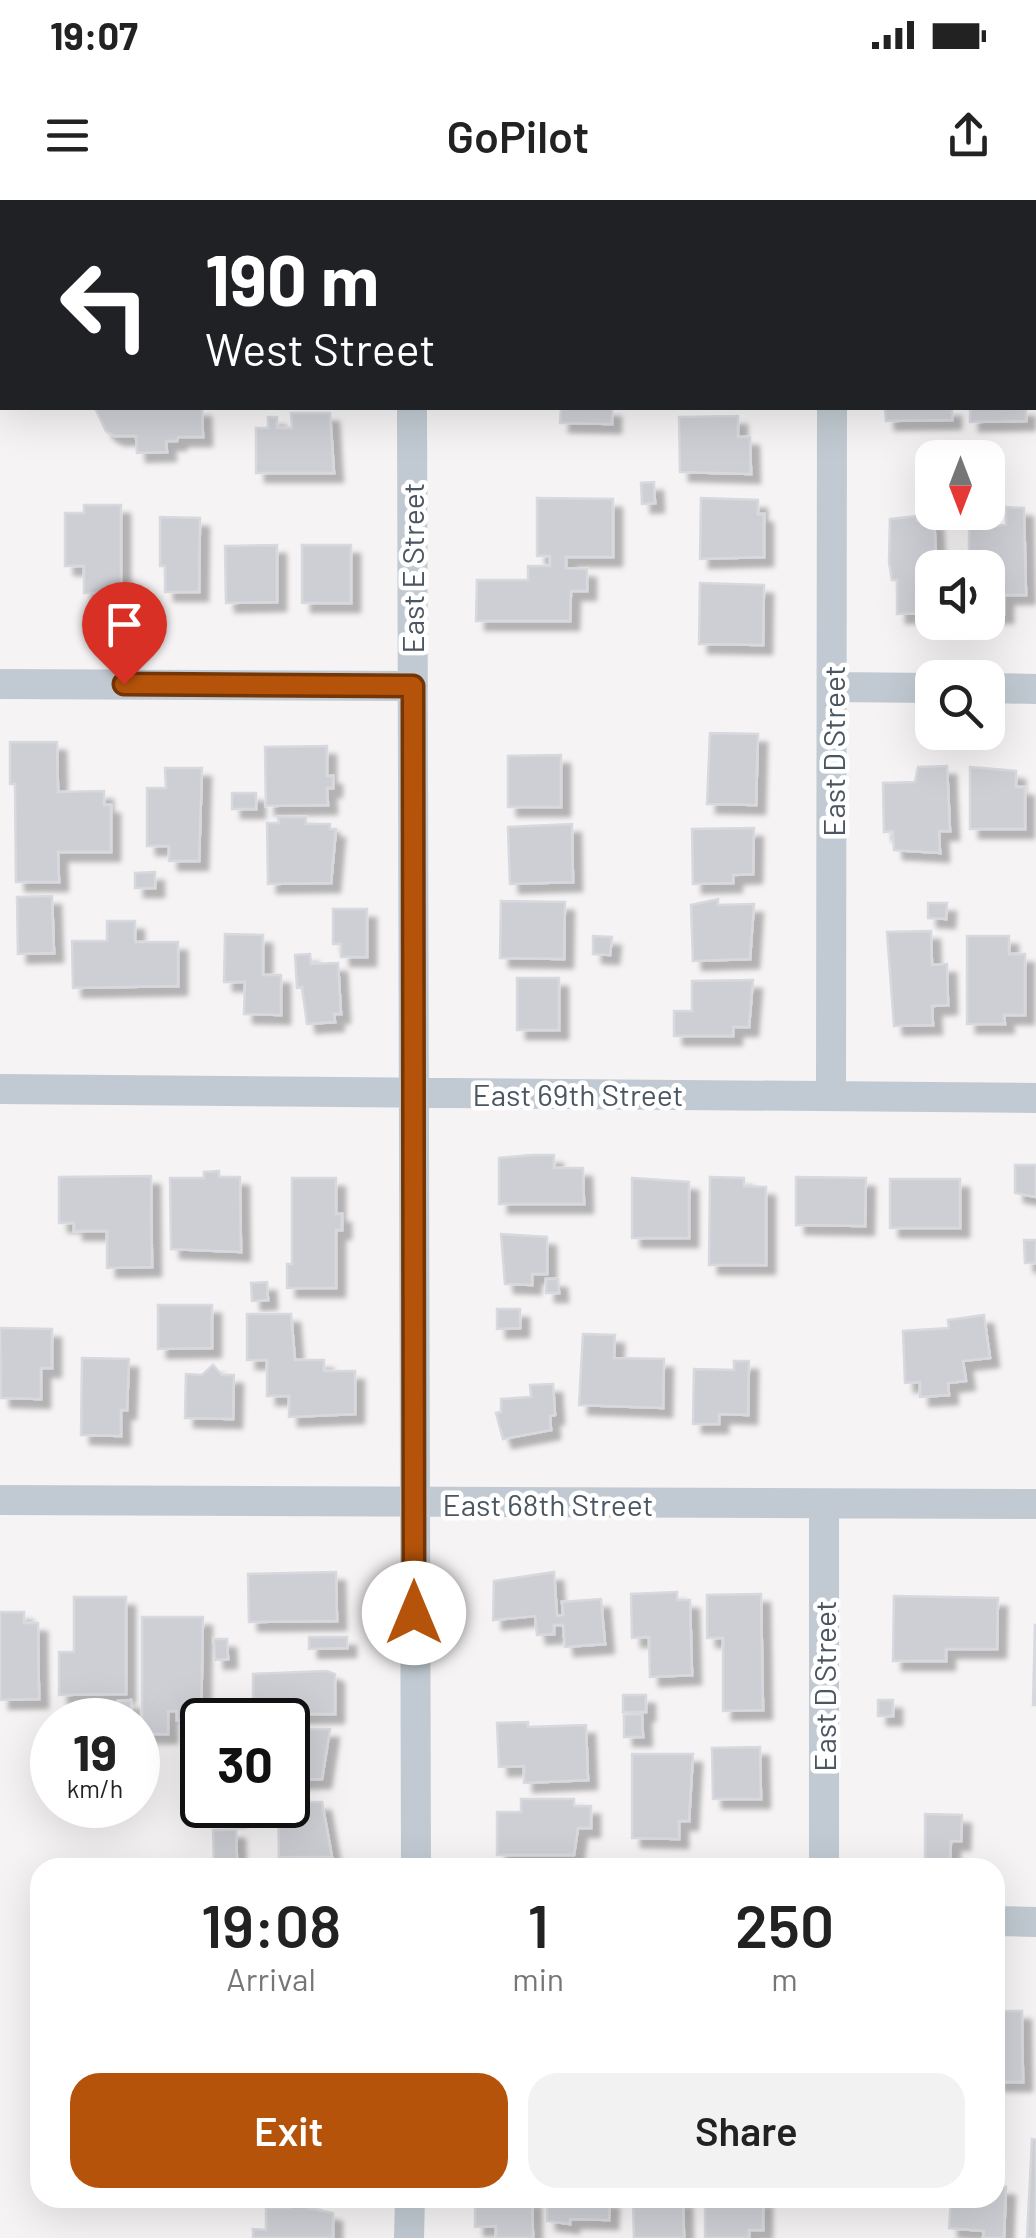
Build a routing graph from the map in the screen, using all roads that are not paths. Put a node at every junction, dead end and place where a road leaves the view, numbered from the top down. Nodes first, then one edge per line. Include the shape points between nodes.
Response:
1 (412, 410) edge
2 (832, 410) edge
3 (0, 684) edge
4 (413, 686) junction
5 (834, 687) junction
6 (915, 688) edge
7 (1005, 688) edge
8 (1036, 688) edge
9 (0, 1089) edge
10 (416, 1094) junction
11 (831, 1094) junction
12 (1036, 1098) edge
13 (0, 1500) edge
14 (414, 1504) junction
15 (1036, 1504) edge
16 (824, 1505) junction
17 (416, 1858) edge
18 (824, 1858) edge
19 (1005, 1921) edge
20 (1036, 1922) edge
21 (410, 2208) edge
22 (409, 2238) edge

1 - 4 street, East E Street
2 - 5 street, East D Street
3 - 4 street
4 - 10 street, East E Street
5 - 6 street
5 - 11 street, East D Street
7 - 8 street
9 - 10 street, East 69th Street
10 - 11 street, East 69th Street
10 - 14 street, East E Street
11 - 12 street, East 69th Street
13 - 14 street, East 68th Street
14 - 16 street, East 68th Street
14 - 17 street, East E Street
15 - 16 street, East 68th Street
16 - 18 street, East D Street
19 - 20 street
21 - 22 street

